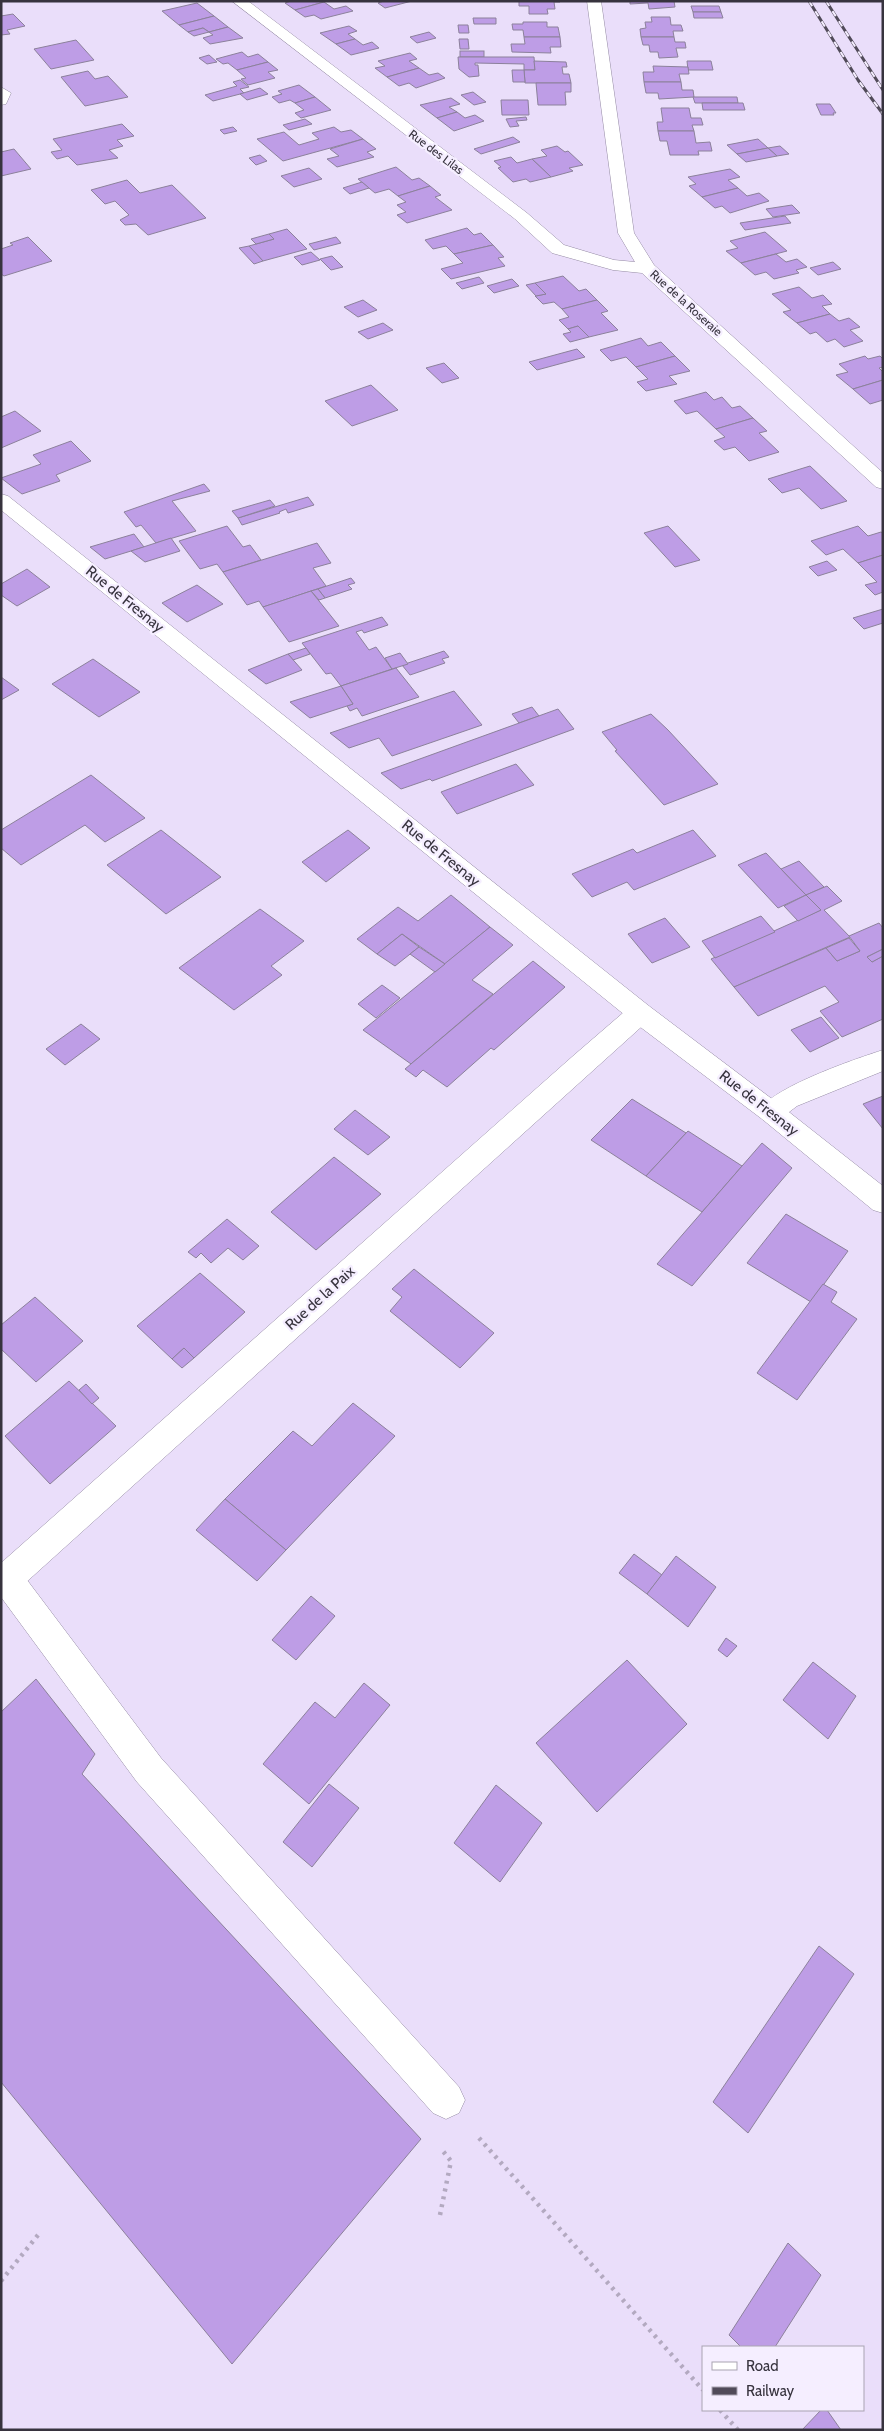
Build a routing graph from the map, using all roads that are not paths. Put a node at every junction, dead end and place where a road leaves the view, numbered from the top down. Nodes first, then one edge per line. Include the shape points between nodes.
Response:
1 (239, 1) edge
2 (594, 1) edge
3 (1, 91) edge
4 (1, 101) edge
5 (647, 268) junction
6 (883, 483) edge
7 (1, 500) edge
8 (640, 1013) junction
9 (883, 1060) edge
10 (771, 1112) junction
11 (883, 1202) edge
12 (4, 1581) edge
13 (446, 2100) road end

1 - 5 street, Rue des Lilas via 521,216 558,249 613,265
2 - 5 street, Rue de la Roseraie via 626,233
3 - 4 street via 4,94
5 - 6 street, Rue de la Roseraie
7 - 8 street, Rue de Fresnay
8 - 10 street, Rue de Fresnay
8 - 12 street, Rue de la Paix
9 - 10 street via 788,1099
10 - 11 street, Rue de Fresnay
12 - 13 street via 149,1770

